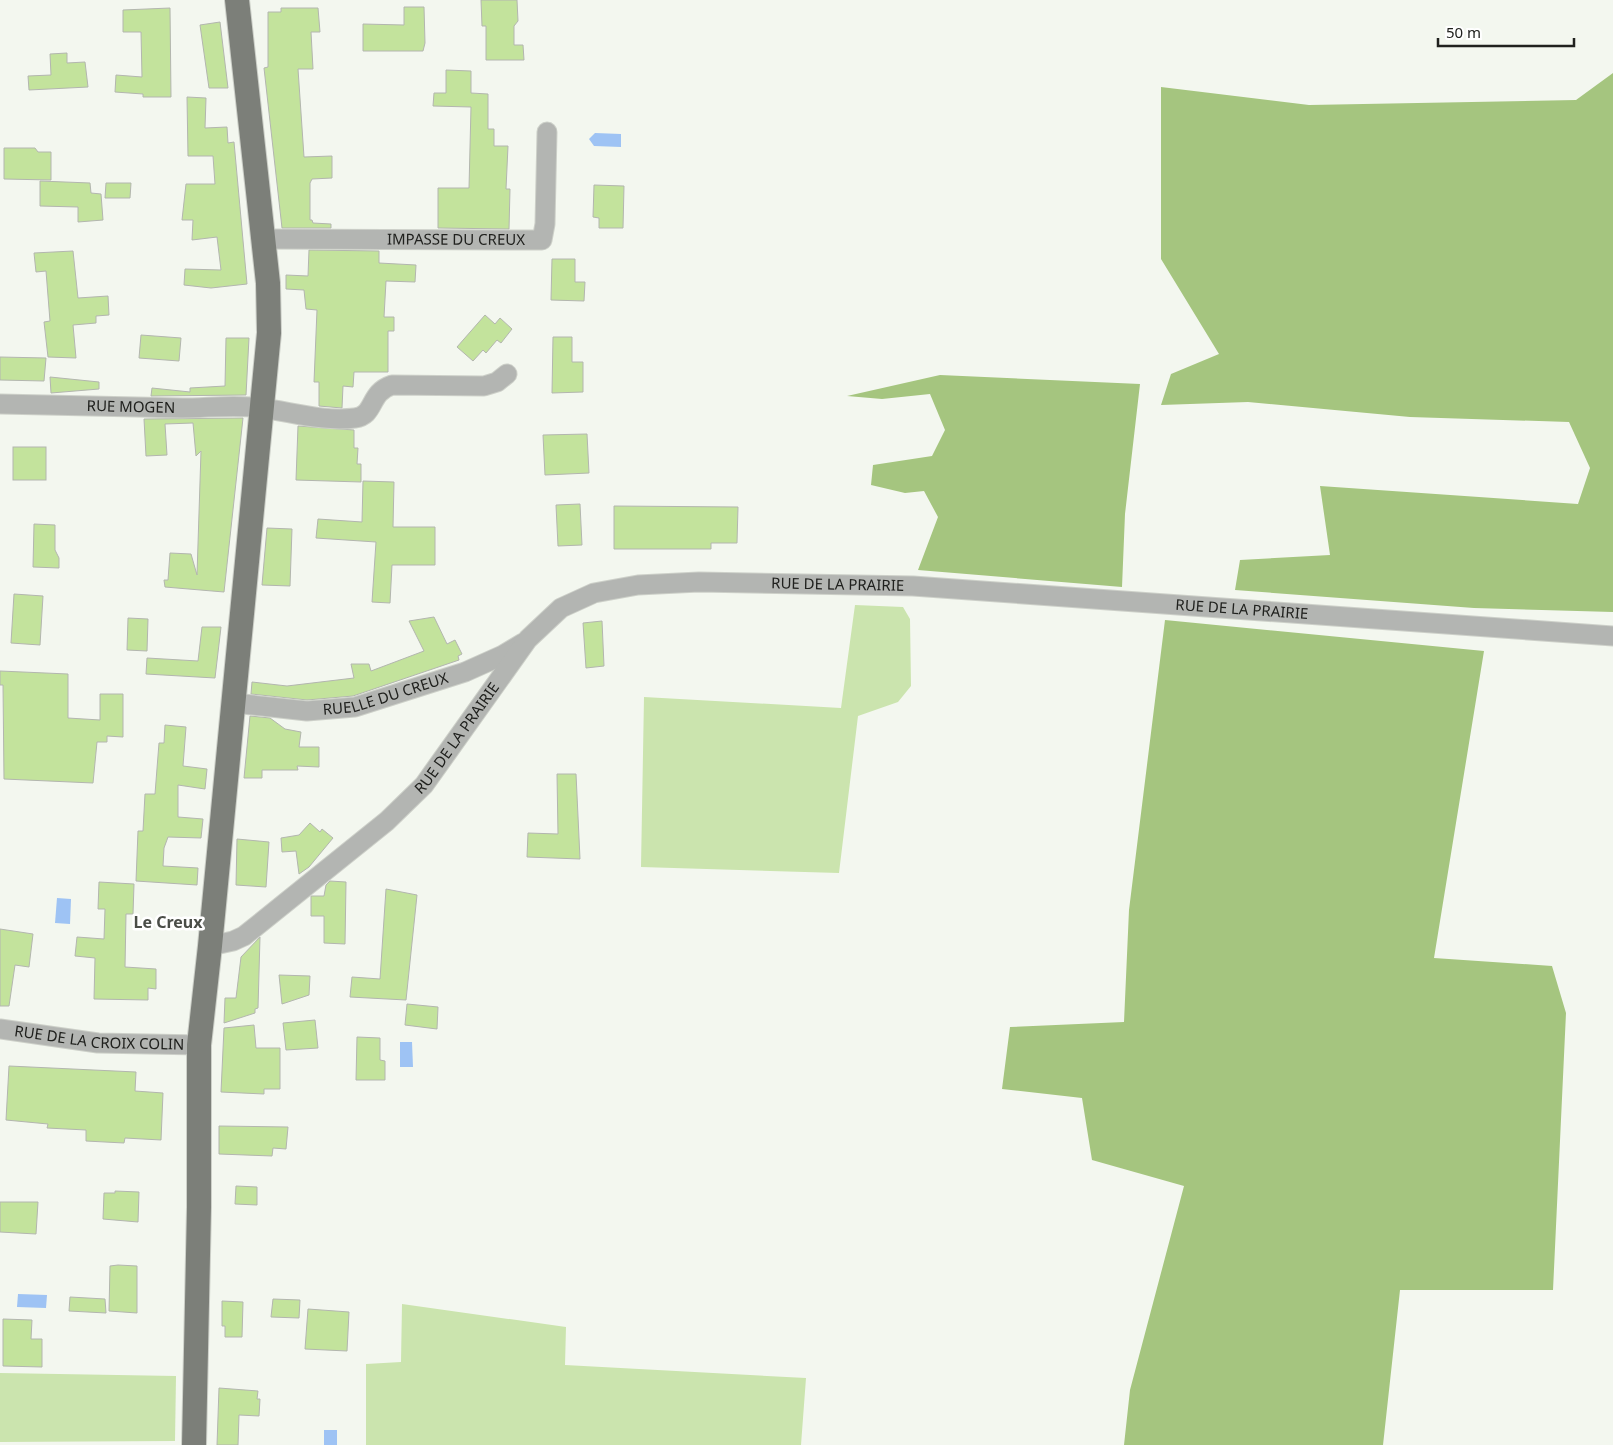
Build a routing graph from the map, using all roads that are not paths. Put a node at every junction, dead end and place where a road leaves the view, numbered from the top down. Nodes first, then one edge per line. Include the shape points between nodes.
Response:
1 (237, 0) edge
2 (547, 132) dead end
3 (262, 239) junction
4 (508, 374) dead end
5 (0, 404) edge
6 (262, 408) junction
7 (1613, 636) edge
8 (528, 639) junction
9 (465, 672) junction
10 (483, 700) junction
11 (234, 703) junction
12 (210, 946) junction
13 (0, 1030) edge
14 (199, 1045) junction
15 (194, 1445) edge

1 - 3 main road
2 - 3 street, IMPASSE DU CREUX via 546,224 542,240
3 - 6 main road via 268,283 269,332
4 - 6 street, RUE MOGEN via 484,386 392,385 382,388 375,395 370,409 355,418 306,416
5 - 6 street, RUE MOGEN
6 - 11 main road
7 - 8 street, RUE DE LA PRAIRIE via 912,586 699,582 638,585 594,593 561,608
8 - 9 street, RUELLE DU CREUX via 503,655
8 - 10 street, RUE DE LA PRAIRIE
9 - 10 street
9 - 11 street, RUELLE DU CREUX via 355,707 307,711
10 - 12 street, RUE DE LA PRAIRIE via 424,785 387,821 244,936
11 - 12 main road
12 - 14 main road
13 - 14 street, RUE DE LA CROIX COLIN via 98,1043
14 - 15 main road

